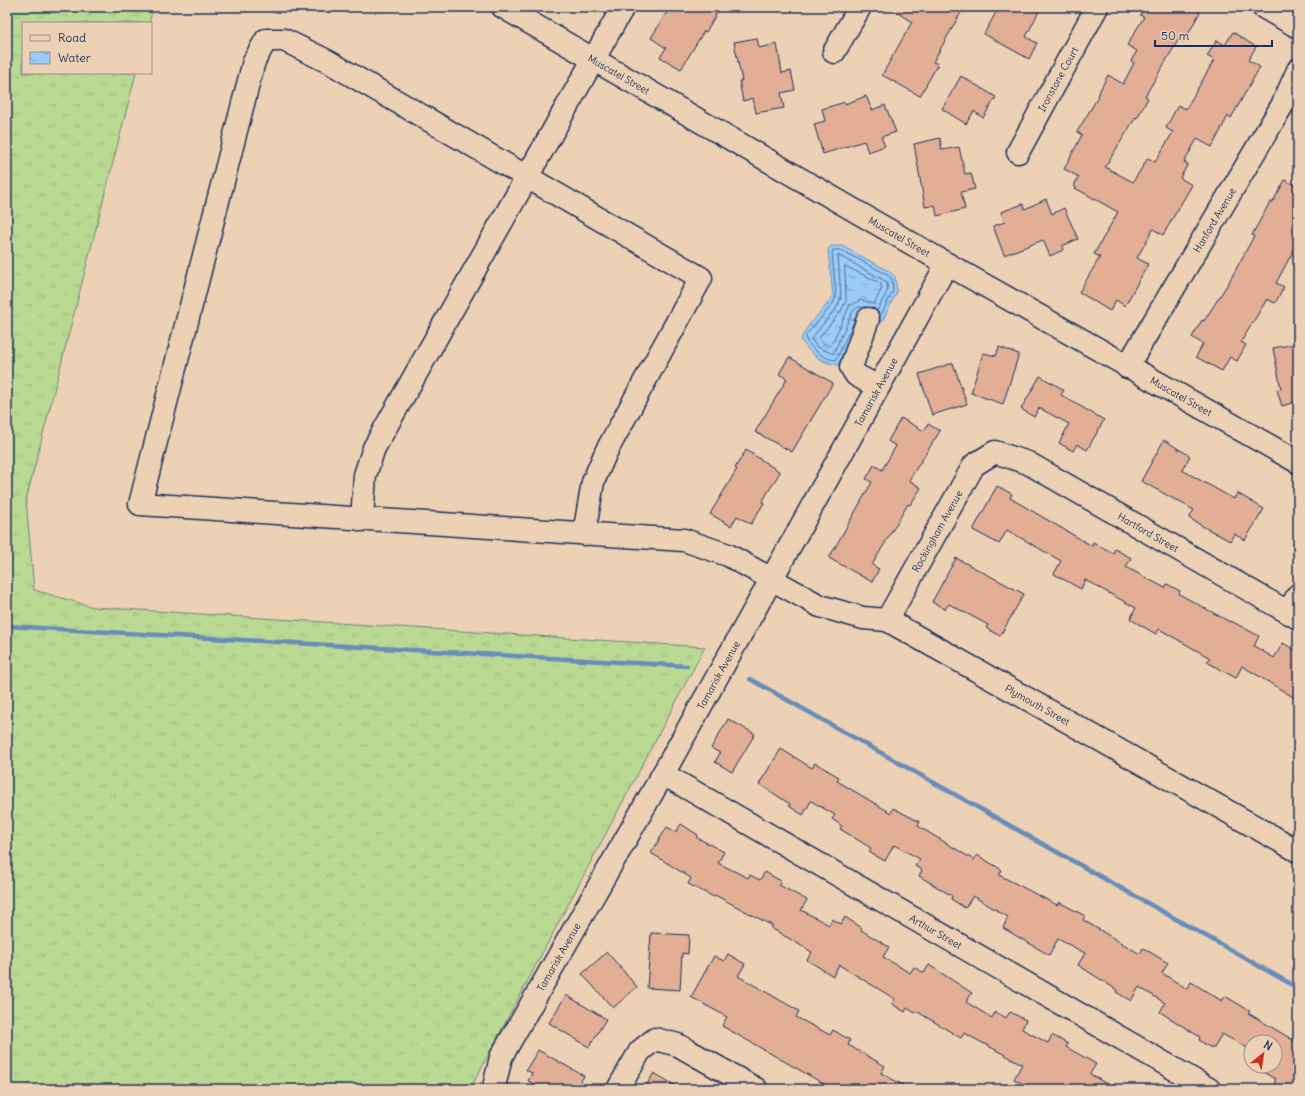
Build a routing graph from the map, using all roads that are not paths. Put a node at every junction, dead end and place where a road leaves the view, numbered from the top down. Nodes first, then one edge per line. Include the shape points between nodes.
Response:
1 (503, 7) edge
2 (623, 7) edge
3 (860, 7) edge
4 (1098, 7) edge
5 (1263, 7) edge
6 (1298, 27) edge
7 (834, 52) dead end
8 (594, 59) junction
9 (1298, 70) edge
10 (1018, 152) dead end
11 (527, 176) junction
12 (947, 264) junction
13 (868, 319) dead end
14 (1127, 367) junction
15 (878, 387) junction
16 (996, 452) joint
17 (1298, 462) edge
18 (362, 520) junction
19 (584, 534) junction
20 (771, 579) junction
21 (1295, 608) edge
22 (887, 620) junction
23 (663, 774) junction
24 (1298, 851) edge
25 (495, 1088) edge
26 (618, 1089) edge
27 (756, 1089) edge
28 (1209, 1089) edge

1 - 8 street, Muscatel Street
2 - 8 street
3 - 7 street
4 - 10 street, Ironstone Court
5 - 6 street
8 - 11 street
8 - 12 street, Muscatel Street
9 - 14 street, Hanford Avenue via 1283,104
11 - 18 street via 374,448 364,475
11 - 18 street, Plymouth Street via 329,62 284,40 266,40 254,61 140,504
11 - 19 street via 701,278 606,452 593,482
12 - 14 street, Muscatel Street
12 - 15 street, Tamarisk Avenue
13 - 15 street via 851,367 856,374
14 - 17 street, Muscatel Street
15 - 20 street, Tamarisk Avenue
16 - 21 street, Hartford Street via 1028,463
16 - 22 street, Rockingham Avenue via 974,465
18 - 19 street, Plymouth Street
19 - 20 street, Plymouth Street via 684,540 728,555
20 - 22 street, Plymouth Street via 820,606 863,618
20 - 23 street, Tamarisk Avenue
22 - 24 street, Plymouth Street
23 - 25 street, Tamarisk Avenue via 500,1057
23 - 28 street, Arthur Street
26 - 27 street via 640,1052 655,1039 678,1045

